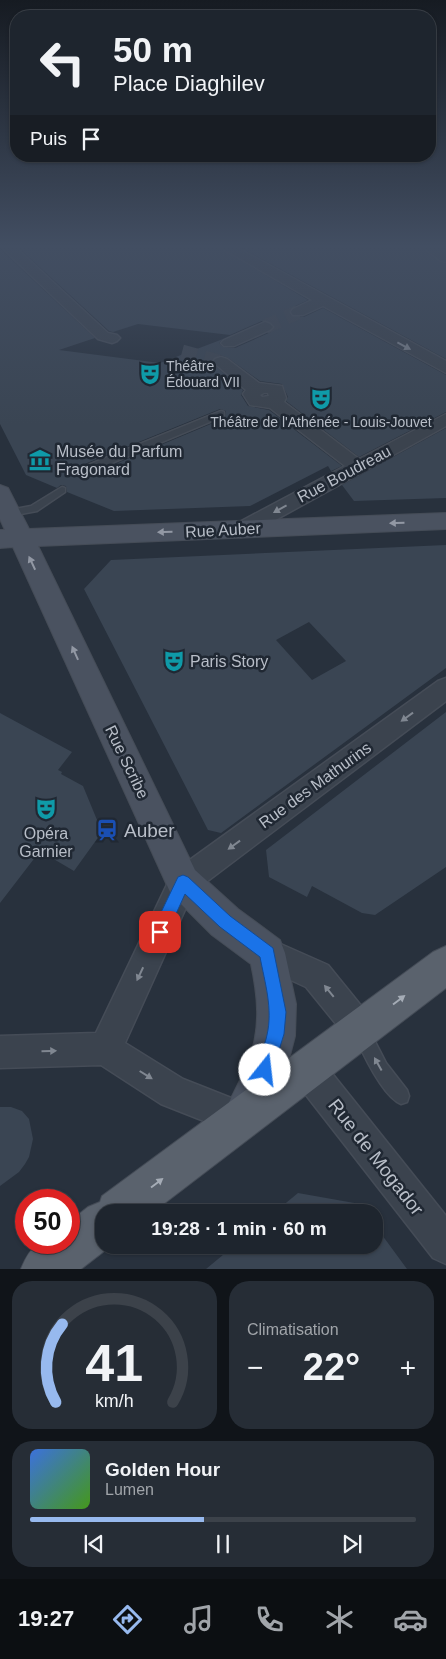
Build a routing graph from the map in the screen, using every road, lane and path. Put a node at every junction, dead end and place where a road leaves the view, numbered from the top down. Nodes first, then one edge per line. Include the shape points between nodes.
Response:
1 (70, 305) edge
2 (314, 305) edge
3 (332, 305) edge
4 (298, 312) tunnel mouth
5 (265, 327) tunnel mouth
6 (112, 338) dead end
7 (229, 343) tunnel mouth
8 (220, 362) tunnel mouth
9 (446, 368) edge
10 (221, 414) dead end
11 (446, 419) edge
12 (358, 467) junction
13 (85, 471) dead end
14 (62, 490) dead end
15 (5, 503) edge
16 (446, 521) edge
17 (241, 530) junction
18 (11, 538) edge
19 (446, 688) edge
20 (183, 882) junction
21 (267, 953) junction
22 (446, 964) edge
23 (360, 1029) junction
24 (105, 1049) junction
25 (0, 1052) edge
26 (307, 1069) junction
27 (401, 1096) dead end
28 (242, 1119) junction
29 (129, 1204) edge
30 (95, 1230) edge
31 (446, 1245) edge
32 (44, 1269) edge

1 - 6 street via 103,336
2 - 4 street
3 -> 9 street
5 - 7 street
8 - 12 street via 256,389 276,390 278,398 273,402
10 - 13 lane
11 - 12 street, Rue Boudreau
12 -> 17 street, Rue Boudreau
14 - 15 lane via 34,509
15 - 18 main road, Rue Scribe
16 -> 17 main road, Rue Auber
17 -> 18 main road, Rue Auber
20 -> 18 main road, Rue Scribe
19 -> 20 street, Rue des Mathurins
20 - 21 main road, Rue Scribe via 225,922
20 -> 24 street
23 -> 21 street via 317,976
21 - 28 main road via 278,1012 276,1034 265,1070
23 -> 22 main road
23 - 26 main road
27 -> 23 lane via 380,1069
25 -> 24 street
24 -> 28 street via 173,1092
26 - 28 main road
26 - 31 street, Rue de Mogador
29 -> 28 main road
30 - 32 main road

